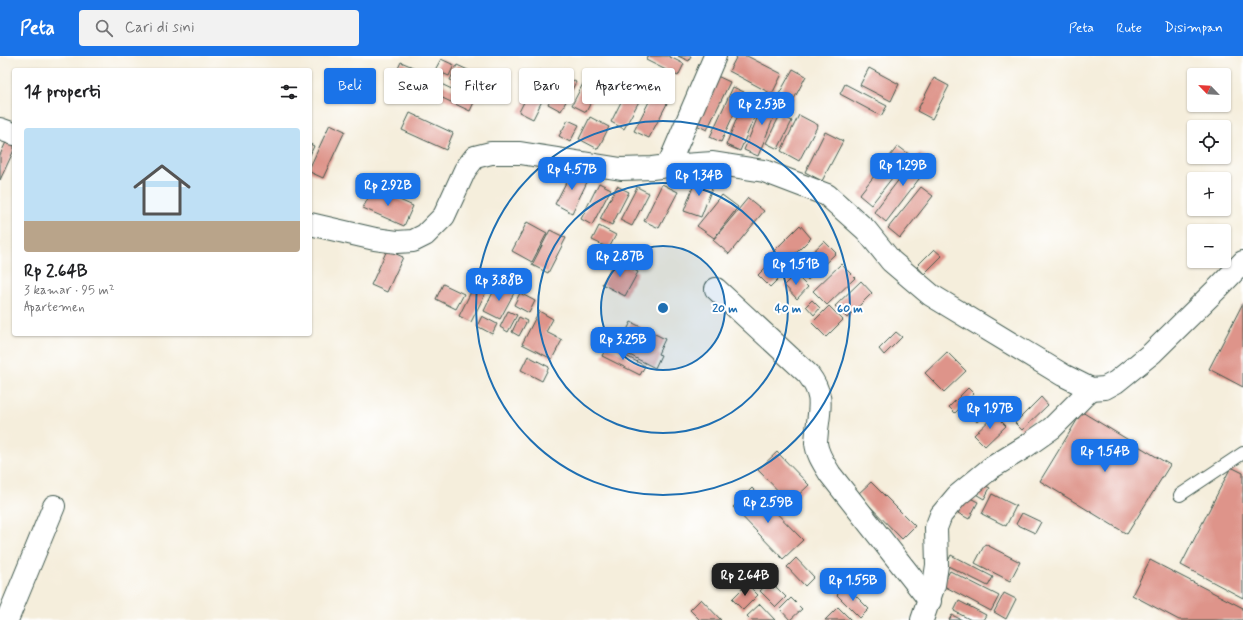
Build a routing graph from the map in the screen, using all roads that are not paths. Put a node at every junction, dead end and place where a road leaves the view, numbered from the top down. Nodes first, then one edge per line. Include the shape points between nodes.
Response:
1 (715, 56) edge
2 (0, 129) edge
3 (12, 133) edge
4 (668, 166) junction
5 (312, 224) edge
6 (1243, 262) edge
7 (716, 289) dead end
8 (1091, 389) junction
9 (1243, 453) edge
10 (1180, 495) dead end
11 (54, 506) dead end
12 (926, 610) edge
13 (7, 620) edge

1 - 4 street
2 - 3 street
4 - 5 street via 621,169 520,153 491,153 475,157 465,170 444,216 425,235 413,242 374,239
4 - 8 street via 713,164 764,171 827,195 866,230 891,261 931,295
6 - 8 street via 1152,353 1116,382 1105,388
7 - 12 street via 815,383 820,394 816,443 821,459
8 - 12 street via 1052,428 991,468 957,496 942,515 936,528 937,565
9 - 10 lane
11 - 13 street

